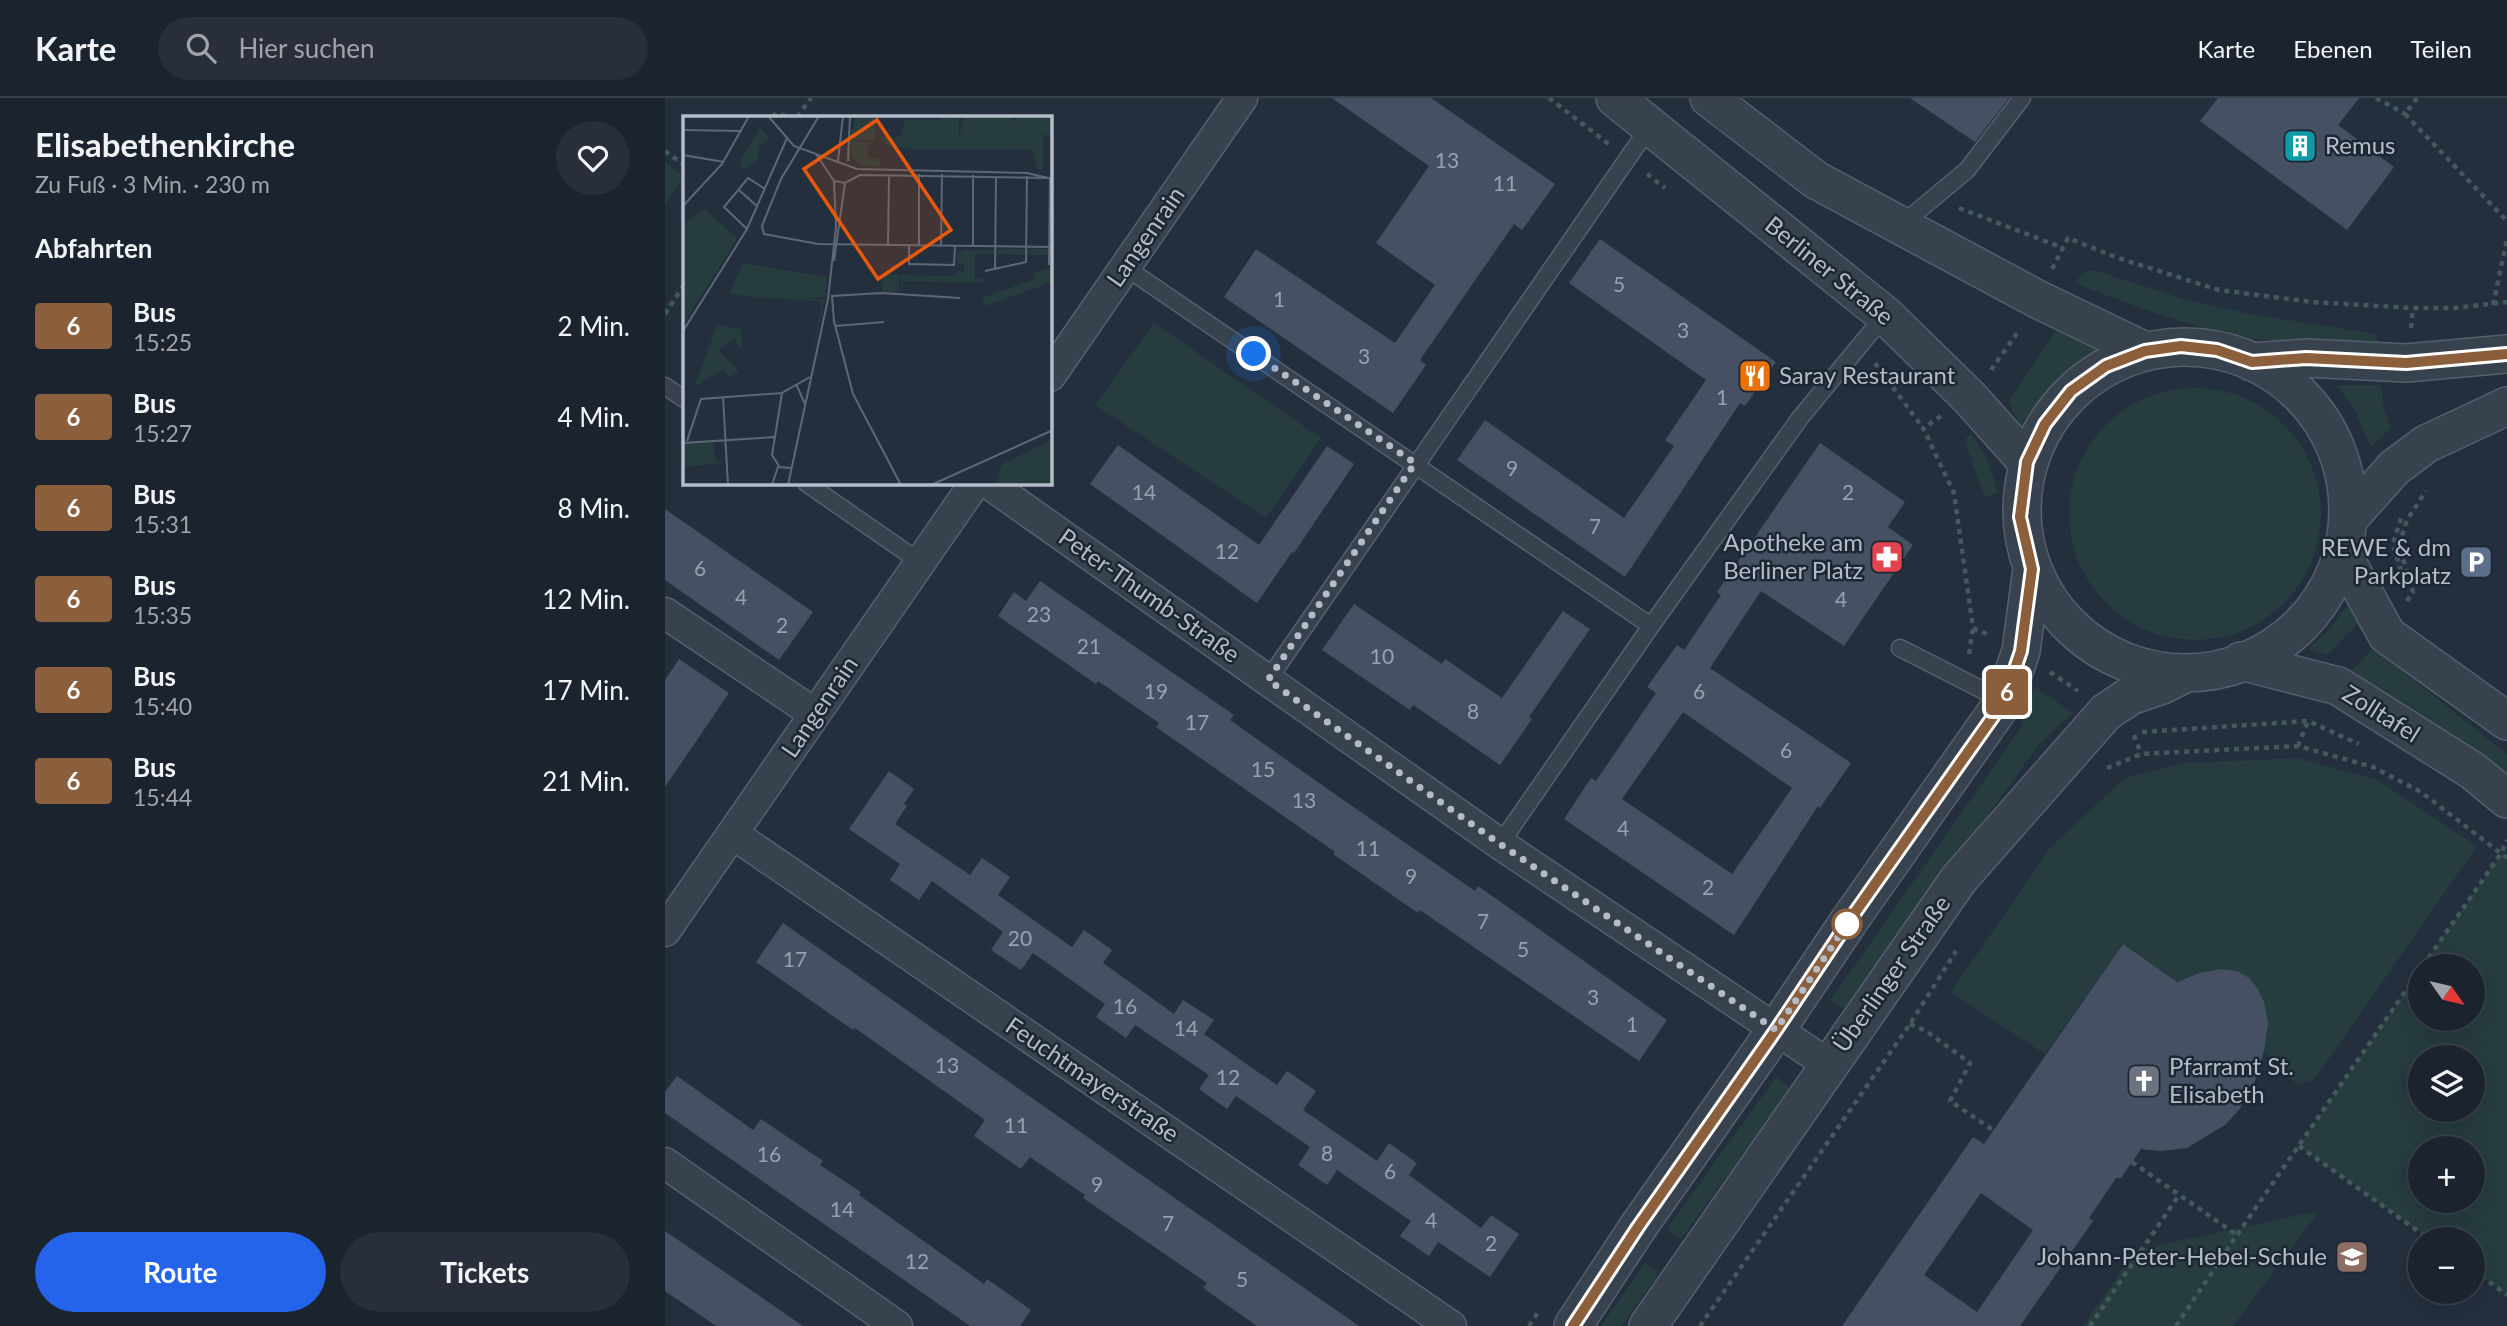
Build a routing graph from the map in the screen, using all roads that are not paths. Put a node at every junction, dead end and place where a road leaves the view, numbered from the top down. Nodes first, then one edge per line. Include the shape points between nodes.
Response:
1 (1243, 98) edge
2 (1615, 98) edge
3 (1709, 98) edge
4 (2022, 98) edge
5 (1650, 125) junction
6 (1900, 227) junction
7 (1125, 267) junction
8 (1885, 316) junction
9 (2145, 351) junction
10 (2507, 354) edge
11 (2252, 362) junction
12 (1052, 373) edge
13 (665, 386) edge
14 (683, 398) edge
15 (2507, 406) edge
16 (2027, 462) junction
17 (1415, 463) junction
18 (809, 485) edge
19 (974, 485) edge
20 (991, 485) edge
21 (2351, 516) junction
22 (2346, 559) junction
23 (920, 562) junction
24 (2032, 569) junction
25 (665, 613) edge
26 (1651, 626) junction
27 (1900, 648) dead end
28 (2241, 661) junction
29 (2186, 672) junction
30 (1268, 680) junction
31 (2004, 701) junction
32 (815, 714) junction
33 (2507, 721) edge
34 (2507, 799) edge
35 (733, 834) junction
36 (1500, 844) junction
37 (665, 931) edge
38 (1776, 1030) junction
39 (1829, 1065) junction
40 (665, 1163) edge
41 (897, 1326) edge
42 (1451, 1326) edge
43 (1573, 1326) edge
44 (1648, 1326) edge

1 - 7 street, Langenrain
2 - 5 street, Berliner Straße
3 - 6 street via 1816,180
4 - 6 lane via 1967,170
5 - 8 street, Berliner Straße
5 - 17 lane
6 - 9 street
7 - 12 street, Langenrain
7 - 17 lane
8 - 16 street, Berliner Straße via 1969,397
8 - 26 lane via 1800,418
9 - 11 street via 2181,346 2217,350
9 - 16 street via 2106,366 2071,391 2045,424
10 - 11 street via 2406,363 2306,358
11 - 21 street via 2298,395 2330,440 2347,480
13 - 14 lane
15 - 21 street via 2426,444 2394,468
16 - 24 street via 2020,517
17 - 26 lane
17 - 30 lane
18 - 23 lane
19 - 23 street, Langenrain
20 - 30 street, Peter-Thumb-Straße
21 - 22 street
22 - 28 street via 2330,592 2306,620 2273,646
22 - 33 street via 2387,635
23 - 32 street, Langenrain
24 - 29 street via 2057,612 2093,645 2138,666
24 - 31 street via 2021,651
25 - 32 street
26 - 36 lane
27 - 31 lane
28 - 29 street
28 - 34 street, Zolltafel via 2338,686 2473,771
29 - 39 street, Überlinger Straße via 2130,696 2106,712 1959,879
30 - 36 street, Peter-Thumb-Straße
31 - 38 street
32 - 35 street, Langenrain
35 - 37 street, Langenrain
35 - 42 street, Feuchtmayerstraße
36 - 38 street, Peter-Thumb-Straße
38 - 39 street, Peter-Thumb-Straße
38 - 43 street
39 - 44 street, Überlinger Straße
40 - 41 street

